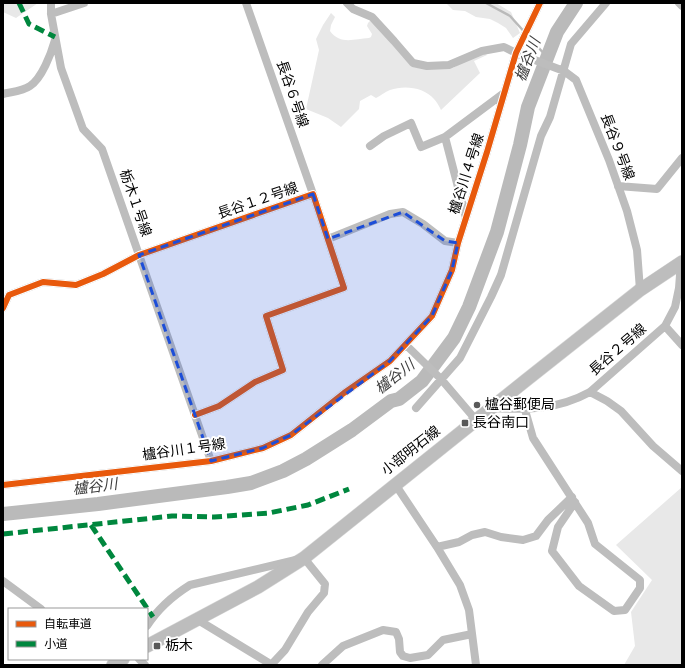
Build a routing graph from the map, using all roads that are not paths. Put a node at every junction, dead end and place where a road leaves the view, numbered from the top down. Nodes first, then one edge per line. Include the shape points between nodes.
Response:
1 (51, 3) edge
2 (84, 3) edge
3 (246, 3) edge
4 (347, 3) edge
5 (540, 3) edge
6 (606, 3) edge
7 (679, 3) edge
8 (682, 6) edge
9 (51, 14) junction
10 (55, 38) junction
11 (516, 53) junction
12 (564, 71) junction
13 (504, 93) junction
14 (3, 94) edge
15 (445, 137) junction
16 (370, 146) dead end
17 (682, 158) edge
18 (618, 186) junction
19 (313, 194) junction
20 (466, 218) junction
21 (328, 239) junction
22 (458, 243) junction
23 (139, 255) junction
24 (682, 262) edge
25 (640, 290) junction
26 (6, 294) edge
27 (3, 308) edge
28 (664, 326) junction
29 (406, 345) junction
30 (682, 345) edge
31 (441, 379) junction
32 (590, 392) junction
33 (416, 408) dead end
34 (490, 408) junction
35 (525, 410) junction
36 (195, 415) junction
37 (476, 420) junction
38 (211, 461) junction
39 (682, 471) edge
40 (4, 483) edge
41 (395, 484) junction
42 (573, 500) junction
43 (437, 548) junction
44 (304, 558) junction
45 (3, 581) edge
46 (40, 608) edge
47 (198, 620) junction
48 (148, 624) edge
49 (472, 634) junction
50 (148, 645) edge
51 (271, 665) edge
52 (322, 665) edge
53 (476, 665) edge

1 - 9 street, 栃木１号線
2 - 9 street
3 - 19 street, 長谷６号線
4 - 11 street, 長谷９号線 via 353,9 372,17 413,63 427,66 449,65 482,52 504,47
5 - 11 street, 櫨谷川４号線
6 - 12 street via 571,44
7 - 8 street
9 - 10 street, 栃木１号線
10 - 14 street via 50,56 30,86
10 - 23 street, 栃木１号線 via 61,68 83,129 102,149
11 - 12 street, 長谷９号線
11 - 13 street, 櫨谷川４号線
12 - 18 street, 長谷９号線 via 576,80
12 - 31 street via 550,117 541,136 501,275 460,358
13 - 15 street
13 - 20 street, 櫨谷川４号線
15 - 16 street via 421,147 411,123
15 - 20 street
17 - 18 street via 657,189
18 - 25 street, 長谷９号線 via 637,250
19 - 21 street, 長谷１２号線
19 - 23 street, 長谷１２号線
20 - 22 street, 櫨谷川４号線
21 - 22 street via 390,214 403,212 445,241
21 - 36 street, 長谷１２号線 via 344,288 266,316 283,370 255,382 219,406
22 - 29 street, 櫨谷川４号線 via 452,270 432,316
23 - 26 street, 長谷１２号線 via 76,285 44,282
23 - 36 street, 栃木１号線
24 - 25 main road, 小部明石線
24 - 28 street via 675,307
25 - 34 main road, 小部明石線
26 - 27 street
28 - 30 street, 長谷２号線
28 - 32 street, 長谷２号線
29 - 31 street
29 - 38 street, 櫨谷川１号線 via 390,361 291,435 263,448
31 - 33 street
31 - 37 street
32 - 35 street via 559,404
32 - 39 street, 長谷２号線 via 620,411 653,446
34 - 35 street
34 - 37 main road, 小部明石線
35 - 42 street via 533,438
36 - 38 street, 栃木１号線
37 - 41 main road, 小部明石線
38 - 40 street, 櫨谷川１号線
41 - 43 street
41 - 44 main road, 小部明石線
42 - 42 street via 558,527 552,551 578,586 614,611 625,610 640,588 640,580 595,544 588,523
42 - 43 street via 548,520 536,536 523,540 485,532 472,534 459,542
43 - 49 street via 460,585 470,610
44 - 47 main road, 小部明石線
44 - 48 street via 190,585 153,617
44 - 51 street via 325,584 324,593 308,612 286,650
45 - 46 street
47 - 50 main road, 小部明石線
47 - 51 street
49 - 52 street via 443,640 428,655 410,658 400,652 396,632 383,630 343,646
49 - 53 street

